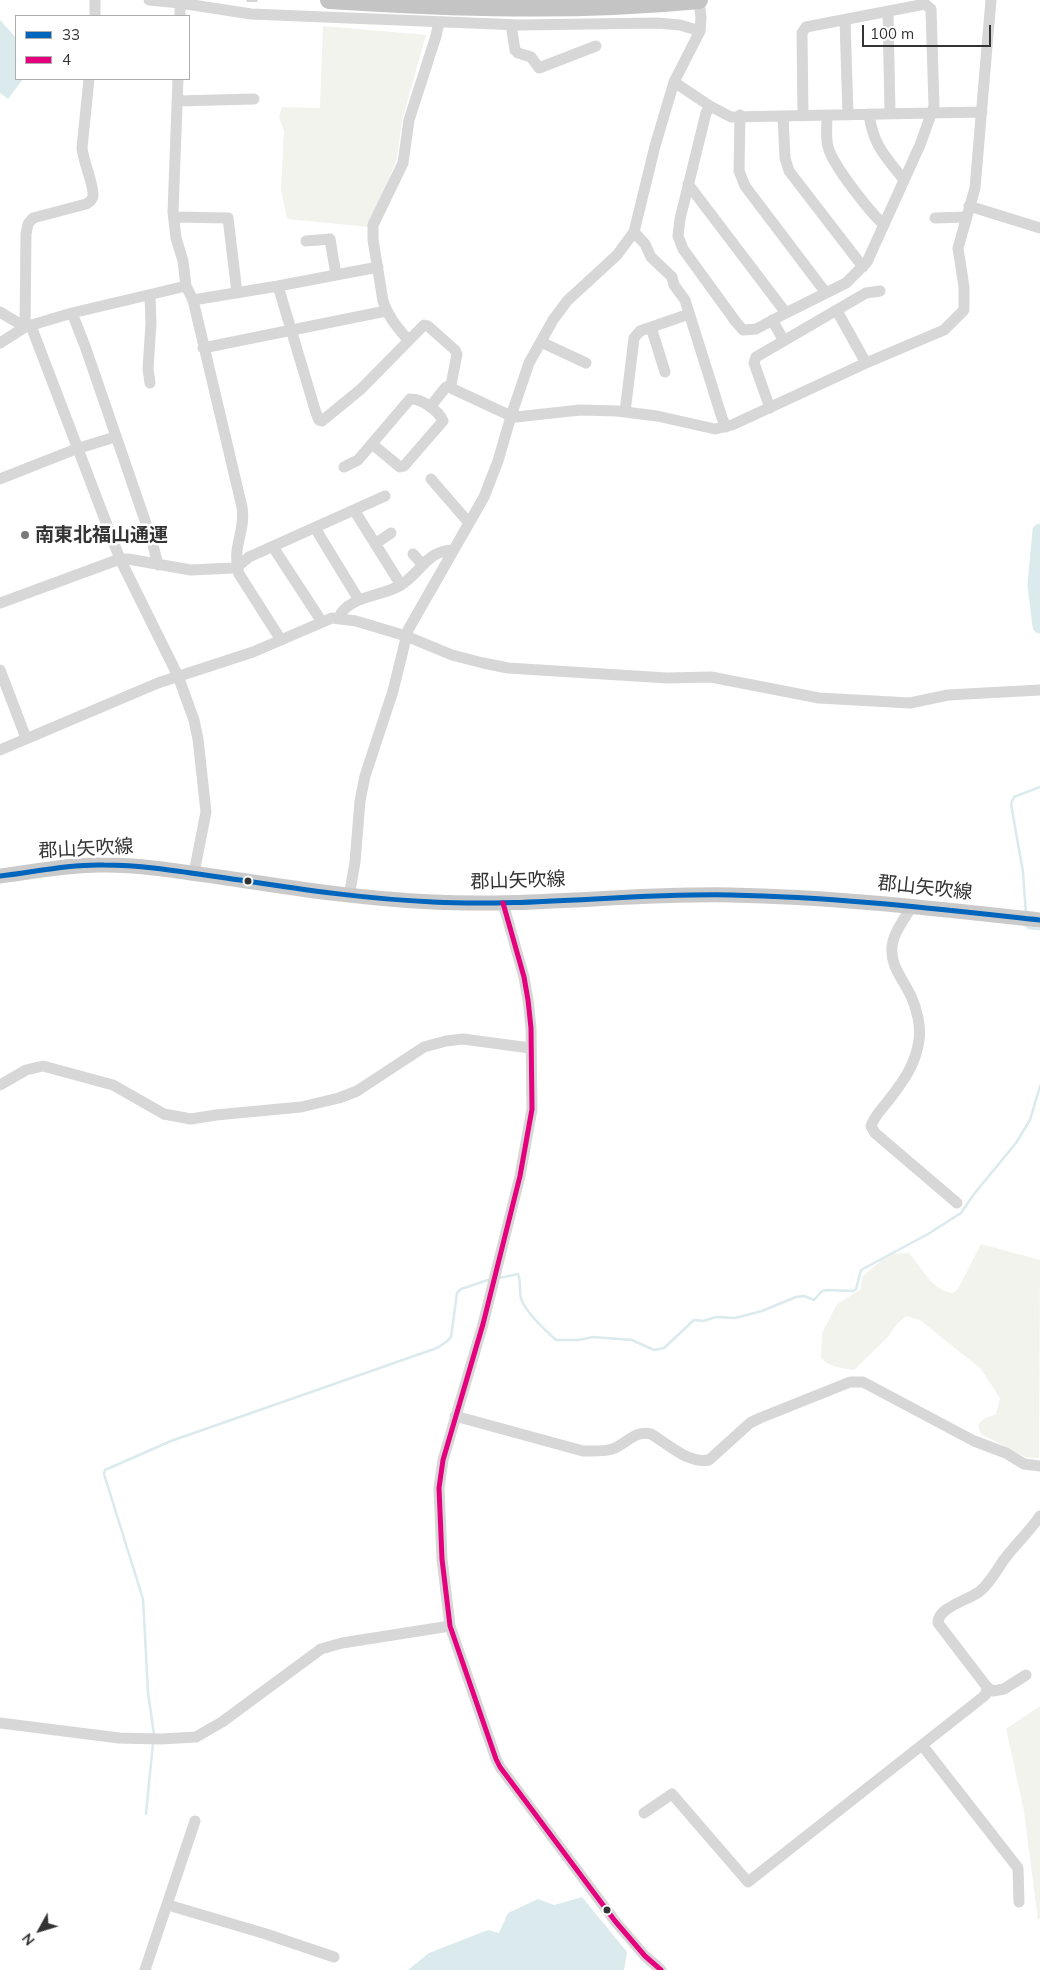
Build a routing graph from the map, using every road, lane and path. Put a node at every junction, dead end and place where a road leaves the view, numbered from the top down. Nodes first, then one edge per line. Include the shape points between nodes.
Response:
1 (95, 0) edge
2 (148, 0) edge
3 (330, 0) edge
4 (699, 0) edge
5 (991, 0) edge
6 (252, 2) dead end
7 (180, 3) junction
8 (888, 12) junction
9 (252, 14) junction
10 (95, 15) edge
11 (180, 15) edge
12 (846, 20) junction
13 (439, 22) junction
14 (511, 25) junction
15 (700, 30) junction
16 (596, 46) dead end
17 (88, 80) edge
18 (178, 80) edge
19 (674, 82) junction
20 (254, 98) dead end
21 (177, 101) junction
22 (710, 106) junction
23 (932, 112) junction
24 (982, 112) junction
25 (890, 113) junction
26 (869, 114) junction
27 (740, 115) junction
28 (848, 115) junction
29 (783, 116) junction
30 (803, 116) junction
31 (827, 116) junction
32 (904, 180) junction
33 (688, 184) junction
34 (969, 206) junction
35 (966, 217) junction
36 (174, 218) junction
37 (935, 218) dead end
38 (884, 225) junction
39 (1040, 228) edge
40 (634, 232) junction
41 (306, 241) dead end
42 (378, 266) junction
43 (862, 267) junction
44 (336, 275) junction
45 (186, 286) junction
46 (278, 286) junction
47 (880, 291) dead end
48 (237, 293) junction
49 (826, 293) junction
50 (150, 295) junction
51 (193, 300) junction
52 (386, 311) junction
53 (837, 311) junction
54 (0, 312) edge
55 (72, 313) junction
56 (786, 313) junction
57 (689, 314) junction
58 (772, 320) junction
59 (28, 326) junction
60 (651, 327) junction
61 (292, 331) junction
62 (408, 340) junction
63 (784, 341) junction
64 (541, 342) junction
65 (0, 343) edge
66 (203, 348) junction
67 (586, 363) dead end
68 (866, 363) junction
69 (665, 372) dead end
70 (150, 383) dead end
71 (451, 385) junction
72 (430, 407) junction
73 (770, 408) junction
74 (625, 412) junction
75 (511, 416) junction
76 (726, 427) junction
77 (115, 437) junction
78 (372, 444) junction
79 (76, 449) junction
80 (344, 467) dead end
81 (0, 479) edge
82 (431, 479) dead end
83 (385, 496) dead end
84 (354, 510) junction
85 (470, 523) junction
86 (315, 528) junction
87 (392, 533) dead end
88 (375, 544) junction
89 (273, 547) junction
90 (453, 550) junction
91 (413, 554) dead end
92 (120, 559) junction
93 (158, 565) junction
94 (423, 565) junction
95 (237, 567) junction
96 (401, 585) junction
97 (359, 600) junction
98 (0, 603) edge
99 (339, 618) junction
100 (322, 622) junction
101 (406, 636) junction
102 (281, 640) junction
103 (0, 670) edge
104 (178, 676) junction
105 (1039, 690) edge
106 (26, 738) junction
107 (0, 750) edge
108 (194, 873) junction
109 (0, 876) edge
110 (349, 896) junction
111 (503, 904) junction
112 (912, 906) junction
113 (1040, 920) edge
114 (530, 1048) junction
115 (0, 1085) edge
116 (957, 1203) dead end
117 (455, 1416) junction
118 (1040, 1466) edge
119 (1040, 1516) edge
120 (450, 1626) junction
121 (1026, 1676) dead end
122 (987, 1687) junction
123 (0, 1722) edge
124 (922, 1745) junction
125 (644, 1813) dead end
126 (195, 1821) dead end
127 (1019, 1902) dead end
128 (168, 1905) junction
129 (334, 1957) dead end
130 (145, 1970) edge
131 (662, 1970) edge

1 - 10 street
2 - 7 street
3 - 4 highway via 484,8 595,7
4 - 15 street
5 - 24 street
6 - 9 street
7 - 9 street
7 - 11 street
8 - 12 street
8 - 23 street via 925,4 931,9
8 - 25 street
9 - 13 street
12 - 28 street
12 - 30 street via 806,27 802,33
13 - 14 street
13 - 42 street via 409,120 403,164 373,225
14 - 15 street via 657,22
14 - 16 street via 515,50 531,57 538,68
15 - 19 street
17 - 59 street via 82,148 93,194 86,204 33,218 28,224
18 - 21 street
19 - 22 street
19 - 40 street
20 - 21 street
21 - 36 street
22 - 27 street via 731,117
22 - 33 street
23 - 24 street
23 - 25 street
23 - 32 street
24 - 34 street via 975,188
25 - 26 street
26 - 28 street
26 - 32 street via 876,144
27 - 29 street
27 - 49 street via 739,171 745,186
28 - 31 street
29 - 30 street
29 - 43 street via 785,158 789,170
30 - 31 street
31 - 38 street via 827,138 832,155
32 - 38 street
33 - 56 street
33 - 58 street via 678,228 683,249 743,330 752,331
34 - 35 street
34 - 39 street
35 - 37 street
35 - 68 street via 958,248 964,310 944,330
36 - 45 street
36 - 48 street via 228,218
38 - 43 street
40 - 57 street via 651,257 673,280
40 - 64 street via 617,255 567,302
41 - 44 street via 330,239
42 - 44 street
42 - 52 street
43 - 49 street via 846,283
44 - 46 street
45 - 50 street
45 - 51 street
46 - 48 street
46 - 61 street
47 - 53 street via 866,293
48 - 51 street
49 - 56 street
50 - 55 street
50 - 70 street
51 - 66 street
52 - 61 street
52 - 62 street
53 - 63 street
53 - 68 street
54 - 59 street
55 - 59 street
55 - 77 street
56 - 58 street
57 - 60 street
57 - 76 street
58 - 63 street
59 - 65 street
59 - 79 street
60 - 69 street
60 - 74 street via 640,331 634,338
61 - 62 street via 316,413 322,421 361,389
61 - 66 street
62 - 71 street via 424,325 456,350
63 - 73 street via 756,357 754,362
64 - 67 street
64 - 75 street via 529,363
66 - 95 street via 243,516 235,557
68 - 73 street
71 - 72 street
71 - 75 street via 457,391
72 - 78 street via 415,398 410,399
72 - 78 street via 444,421 404,466 400,467
73 - 76 street
74 - 75 street via 580,410
74 - 76 street
75 - 85 street via 498,462
77 - 79 street
77 - 93 street
78 - 80 street via 355,463
79 - 81 street
79 - 92 street
82 - 85 street
83 - 84 street
84 - 86 street
84 - 88 street
85 - 90 street
86 - 89 street
86 - 97 street
87 - 88 street
88 - 96 street
89 - 95 street via 249,557
89 - 100 street
90 - 94 street via 438,552
90 - 101 street
91 - 94 street
92 - 93 street
92 - 98 street
92 - 104 street
93 - 95 street via 191,570
94 - 96 street
95 - 102 street
96 - 97 street
97 - 99 street via 343,611
99 - 100 street
99 - 101 street
100 - 102 street
101 - 105 street via 452,655 508,668 711,678 819,698 910,703 948,695
101 - 110 street via 393,691 365,776
102 - 104 street
103 - 106 street
104 - 106 street
104 - 108 street via 194,720 206,799 203,834
106 - 107 street
108 - 109 main road, 郡山矢吹線 via 102,864
108 - 110 main road, 郡山矢吹線
110 - 111 main road, 郡山矢吹線
111 - 112 main road, 郡山矢吹線 via 639,896 731,895
111 - 114 street via 524,977 531,1028
112 - 113 main road, 郡山矢吹線
112 - 116 street via 896,933 892,956 911,996 920,1032 919,1042 906,1078 871,1126 875,1133
114 - 115 street via 463,1039 446,1041 424,1048 357,1091 339,1098 300,1107 190,1119 164,1114 113,1085 43,1066 26,1070
114 - 117 street via 532,1109 526,1146 483,1324
117 - 118 street via 583,1451 614,1448 644,1432 692,1459 703,1461 709,1460 760,1418 850,1382 863,1382 974,1441 1024,1464
117 - 120 street via 439,1488 442,1559
119 - 122 street via 984,1588 939,1615 938,1623
120 - 123 street via 342,1643 321,1650 222,1722 196,1737 119,1738
120 - 131 street via 496,1759 506,1776 615,1921 645,1956
121 - 122 street via 1000,1691
122 - 124 street via 983,1697
124 - 125 street via 748,1882 672,1794
124 - 127 street via 1018,1868
126 - 128 street
128 - 129 street
128 - 130 street

